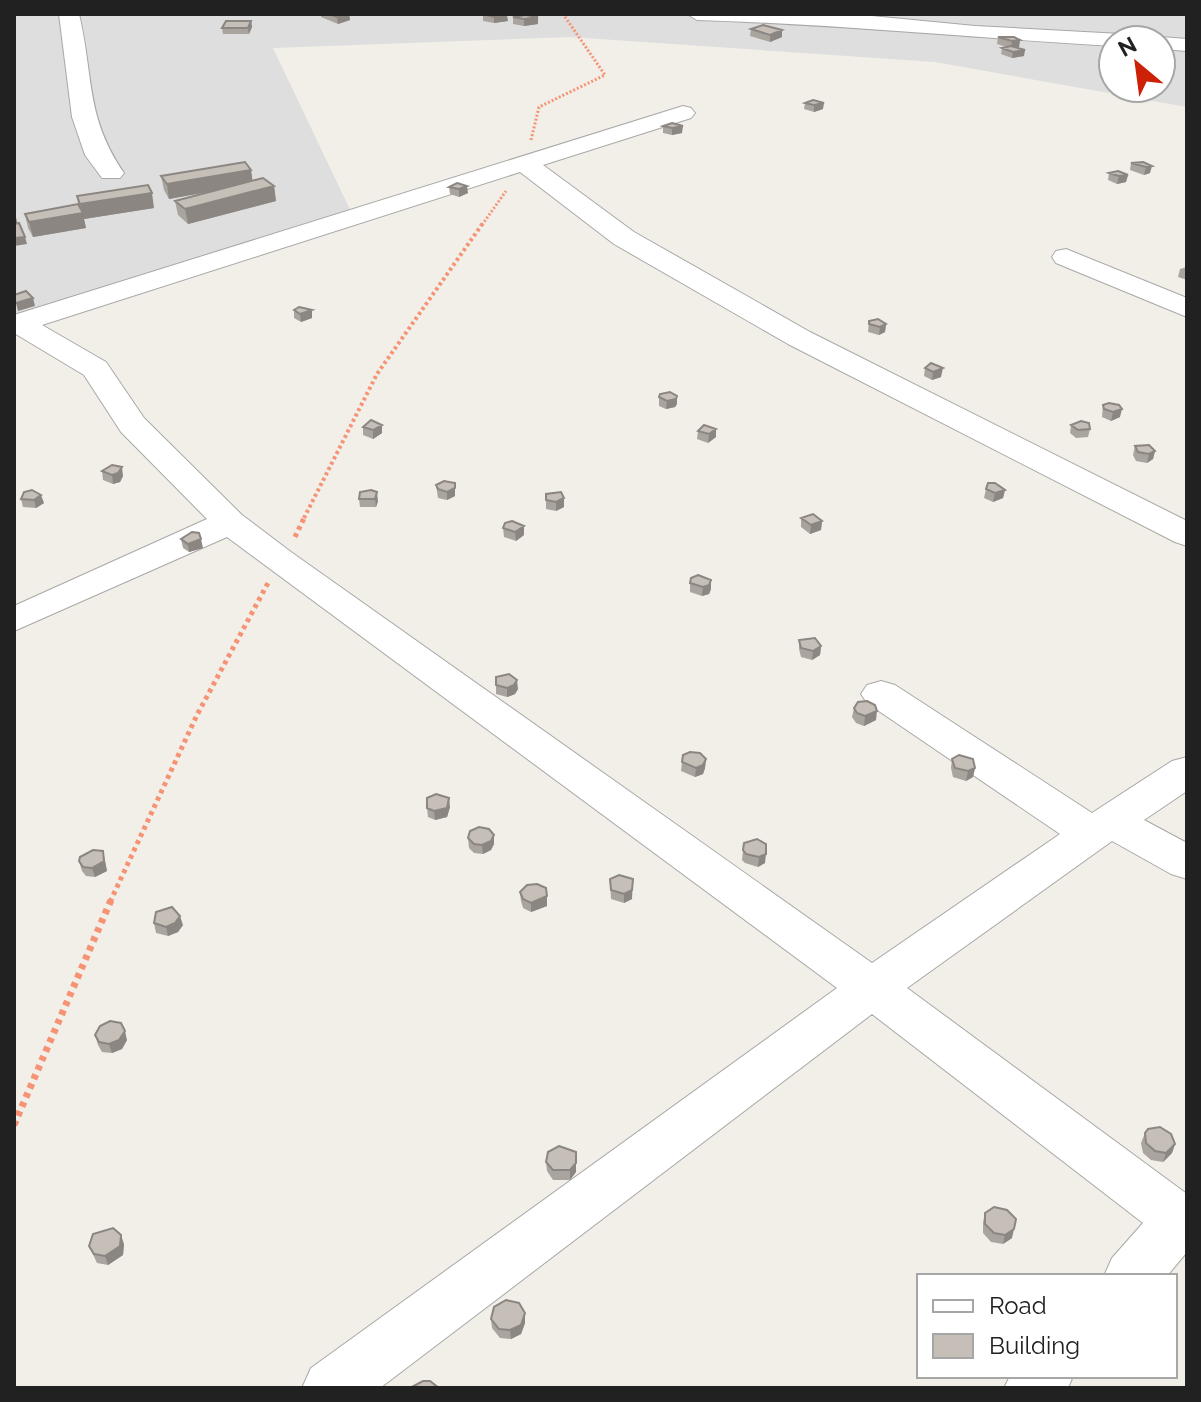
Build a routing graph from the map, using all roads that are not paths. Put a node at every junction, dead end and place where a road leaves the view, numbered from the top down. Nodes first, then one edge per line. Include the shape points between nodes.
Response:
1 (69, 14) edge
2 (697, 14) edge
3 (841, 14) edge
4 (816, 17) junction
5 (1097, 39) edge
6 (683, 113) dead end
7 (525, 164) junction
8 (111, 173) dead end
9 (1066, 257) dead end
10 (1187, 308) edge
11 (16, 323) edge
12 (230, 522) junction
13 (1187, 535) edge
14 (14, 620) edge
15 (881, 694) dead end
16 (1187, 771) edge
17 (1101, 827) junction
18 (1187, 863) edge
19 (871, 987) junction
20 (1184, 1222) edge
21 (1134, 1274) edge
22 (332, 1388) edge

1 - 8 street via 86,134
2 - 4 street
3 - 4 street
4 - 5 street
6 - 7 street
7 - 11 street
7 - 13 street via 624,238 799,338
9 - 10 street
11 - 12 street via 95,369 132,425
12 - 14 street
12 - 19 street
15 - 17 street
16 - 17 street
17 - 18 street
17 - 19 street
19 - 20 street
19 - 22 street
20 - 21 street

